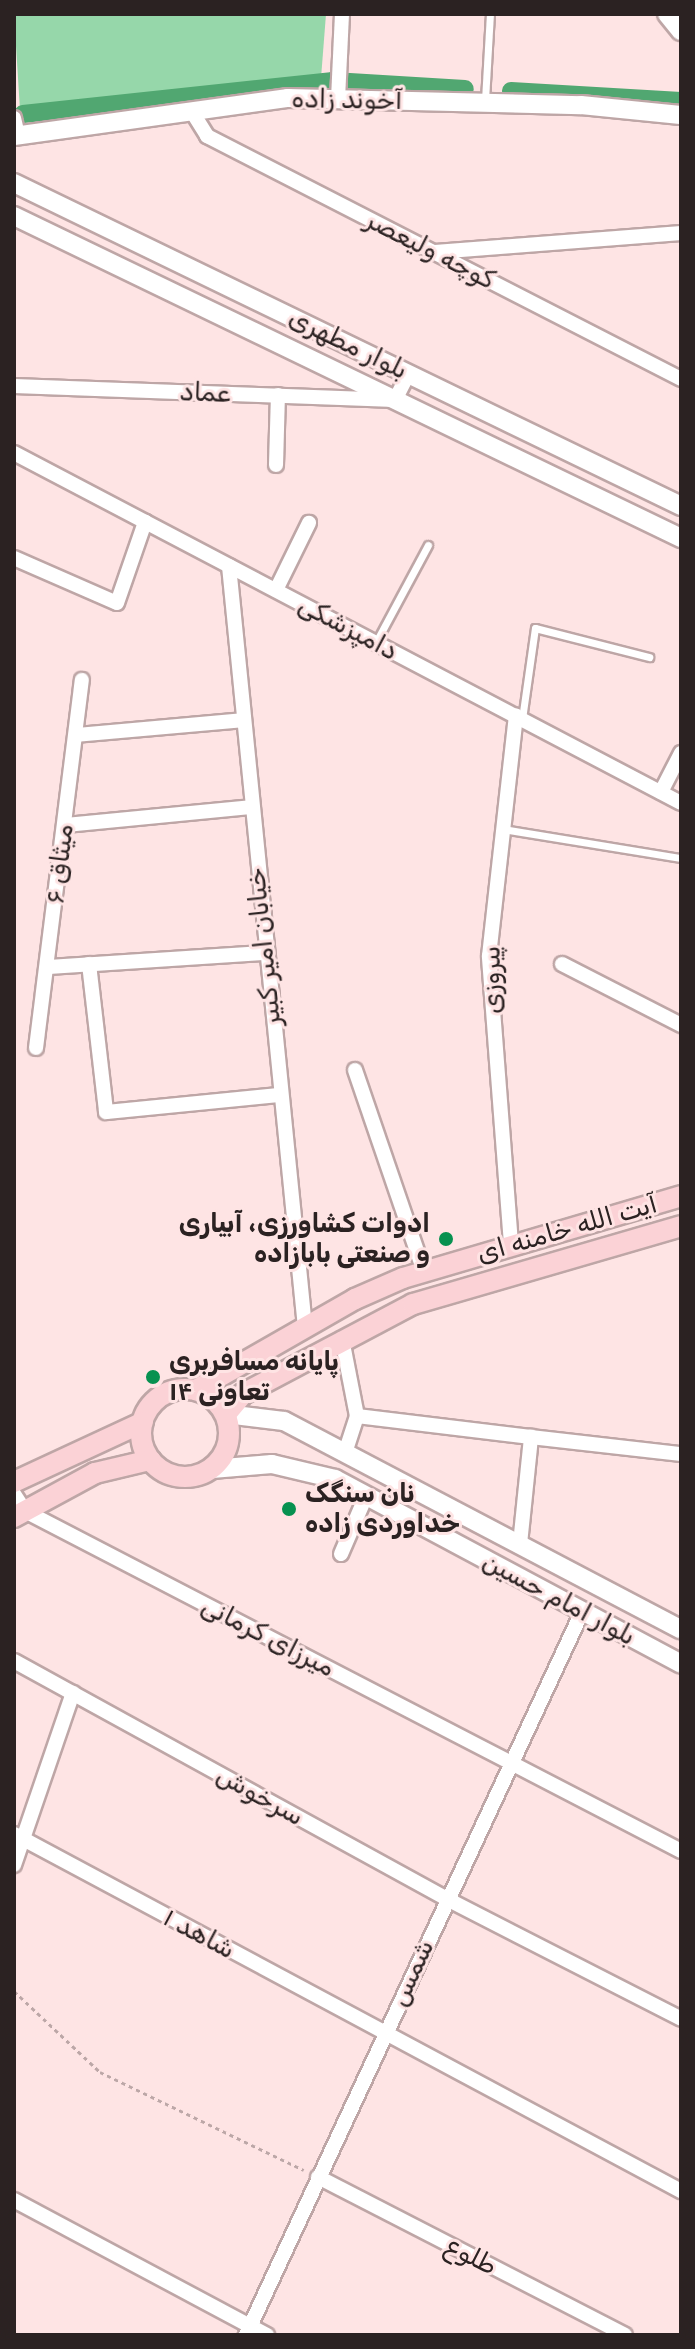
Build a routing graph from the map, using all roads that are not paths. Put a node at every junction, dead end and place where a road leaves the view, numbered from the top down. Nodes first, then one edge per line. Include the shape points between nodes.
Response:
1 (342, 14) edge
2 (490, 14) edge
3 (667, 14) edge
4 (681, 31) edge
5 (338, 99) junction
6 (485, 103) junction
7 (191, 110) junction
8 (681, 115) edge
9 (15, 132) edge
10 (14, 180) edge
11 (14, 216) edge
12 (681, 233) edge
13 (435, 252) junction
14 (409, 373) junction
15 (681, 379) edge
16 (14, 386) edge
17 (278, 395) junction
18 (395, 400) junction
19 (14, 453) edge
20 (276, 465) dead end
21 (681, 506) edge
22 (145, 522) junction
23 (309, 523) dead end
24 (681, 538) edge
25 (428, 545) dead end
26 (14, 558) edge
27 (229, 566) junction
28 (276, 590) junction
29 (376, 642) junction
30 (649, 657) dead end
31 (82, 680) dead end
32 (519, 718) junction
33 (243, 720) junction
34 (76, 735) junction
35 (681, 753) edge
36 (661, 792) junction
37 (681, 803) edge
38 (251, 807) junction
39 (65, 825) junction
40 (503, 829) junction
41 (681, 858) edge
42 (264, 953) junction
43 (89, 964) junction
44 (562, 964) dead end
45 (48, 967) junction
46 (681, 1025) edge
47 (36, 1048) dead end
48 (355, 1070) dead end
49 (279, 1095) junction
50 (681, 1196) edge
51 (681, 1226) edge
52 (511, 1244) junction
53 (424, 1271) junction
54 (305, 1328) junction
55 (342, 1339) junction
56 (196, 1390) junction
57 (226, 1414) junction
58 (357, 1416) junction
59 (143, 1422) junction
60 (531, 1437) junction
61 (345, 1453) junction
62 (681, 1454) edge
63 (150, 1460) junction
64 (212, 1469) junction
65 (14, 1482) edge
66 (366, 1496) junction
67 (18, 1507) edge
68 (520, 1544) junction
69 (341, 1554) dead end
70 (582, 1612) junction
71 (681, 1629) edge
72 (14, 1661) edge
73 (681, 1664) edge
74 (73, 1693) junction
75 (511, 1762) junction
76 (19, 1837) edge
77 (681, 1851) edge
78 (14, 1865) edge
79 (447, 1899) junction
80 (681, 2019) edge
81 (384, 2035) junction
82 (318, 2177) junction
83 (681, 2191) edge
84 (14, 2200) edge
85 (248, 2331) edge
86 (267, 2335) edge
87 (625, 2335) edge

1 - 5 street
2 - 6 lane
3 - 4 street
5 - 6 street, آخوند زاده
5 - 7 street, آخوند زاده via 288,98
6 - 8 street, آخوند زاده
7 - 9 street, آخوند زاده
7 - 13 street, کوچه ولیعصر via 207,136
10 - 14 street, بلوار مطهری
11 - 18 street, بلوار مطهری
12 - 13 street
13 - 15 street, کوچه ولیعصر
14 - 18 street
14 - 21 street, بلوار مطهری
16 - 17 street, عماد
17 - 18 street, عماد
17 - 20 street
18 - 24 street, بلوار مطهری
19 - 22 street, دامپزشکی
22 - 26 street via 117,603
22 - 27 street, دامپزشکی
23 - 28 street
25 - 29 lane
27 - 28 street, دامپزشکی
27 - 33 street, خیابان امیر کبیر
28 - 29 street, دامپزشکی
29 - 32 street, دامپزشکی
30 - 32 lane via 535,628
31 - 34 street, میثاق ۶
32 - 36 street, دامپزشکی
32 - 40 street, پیروزی
33 - 34 street
33 - 38 street, خیابان امیر کبیر
34 - 39 street, میثاق ۶
35 - 36 street
36 - 37 street, دامپزشکی
38 - 39 street
38 - 42 street, خیابان امیر کبیر
39 - 45 street, میثاق ۶
40 - 41 lane
40 - 52 street, پیروزی via 489,956
42 - 43 street
42 - 49 street, خیابان امیر کبیر
43 - 45 street
43 - 49 street via 106,1112
44 - 46 street
45 - 47 street, میثاق ۶
48 - 53 street
49 - 54 street, خیابان امیر کبیر
50 - 52 main road, آیت الله خامنه ای
51 - 55 main road, آیت الله خامنه ای via 449,1292
52 - 53 main road, آیت الله خامنه ای
53 - 54 main road, آیت الله خامنه ای via 355,1299
54 - 56 main road, آیت الله خامنه ای
55 - 57 main road, آیت الله خامنه ای via 243,1394
55 - 58 street
56 - 57 main road
56 - 59 main road via 169,1392 157,1399
57 - 61 street, بلوار امام حسین via 284,1421
57 - 64 main road via 228,1444
58 - 60 street
58 - 61 street
59 - 63 main road via 141,1435
59 - 65 main road
60 - 62 street
60 - 68 street
61 - 68 street, بلوار امام حسین
63 - 64 main road via 186,1477
63 - 67 main road via 95,1473
64 - 66 street, بلوار امام حسین via 272,1464 335,1479
66 - 69 street
66 - 70 street, بلوار امام حسین
67 - 75 street, میرزای کرمانی
68 - 71 street, بلوار امام حسین
70 - 73 street, بلوار امام حسین
70 - 75 street, شمس
72 - 74 street, سرخوش
74 - 76 street
74 - 79 street, سرخوش
75 - 77 street, میرزای کرمانی
75 - 79 street, شمس
76 - 78 street
76 - 81 street, شاهد ۱
79 - 80 street, سرخوش
79 - 81 street, شمس
81 - 82 street, شمس
81 - 83 street, شاهد ۱
82 - 85 street, شمس
82 - 87 street, طلوع
84 - 85 street
85 - 86 street

